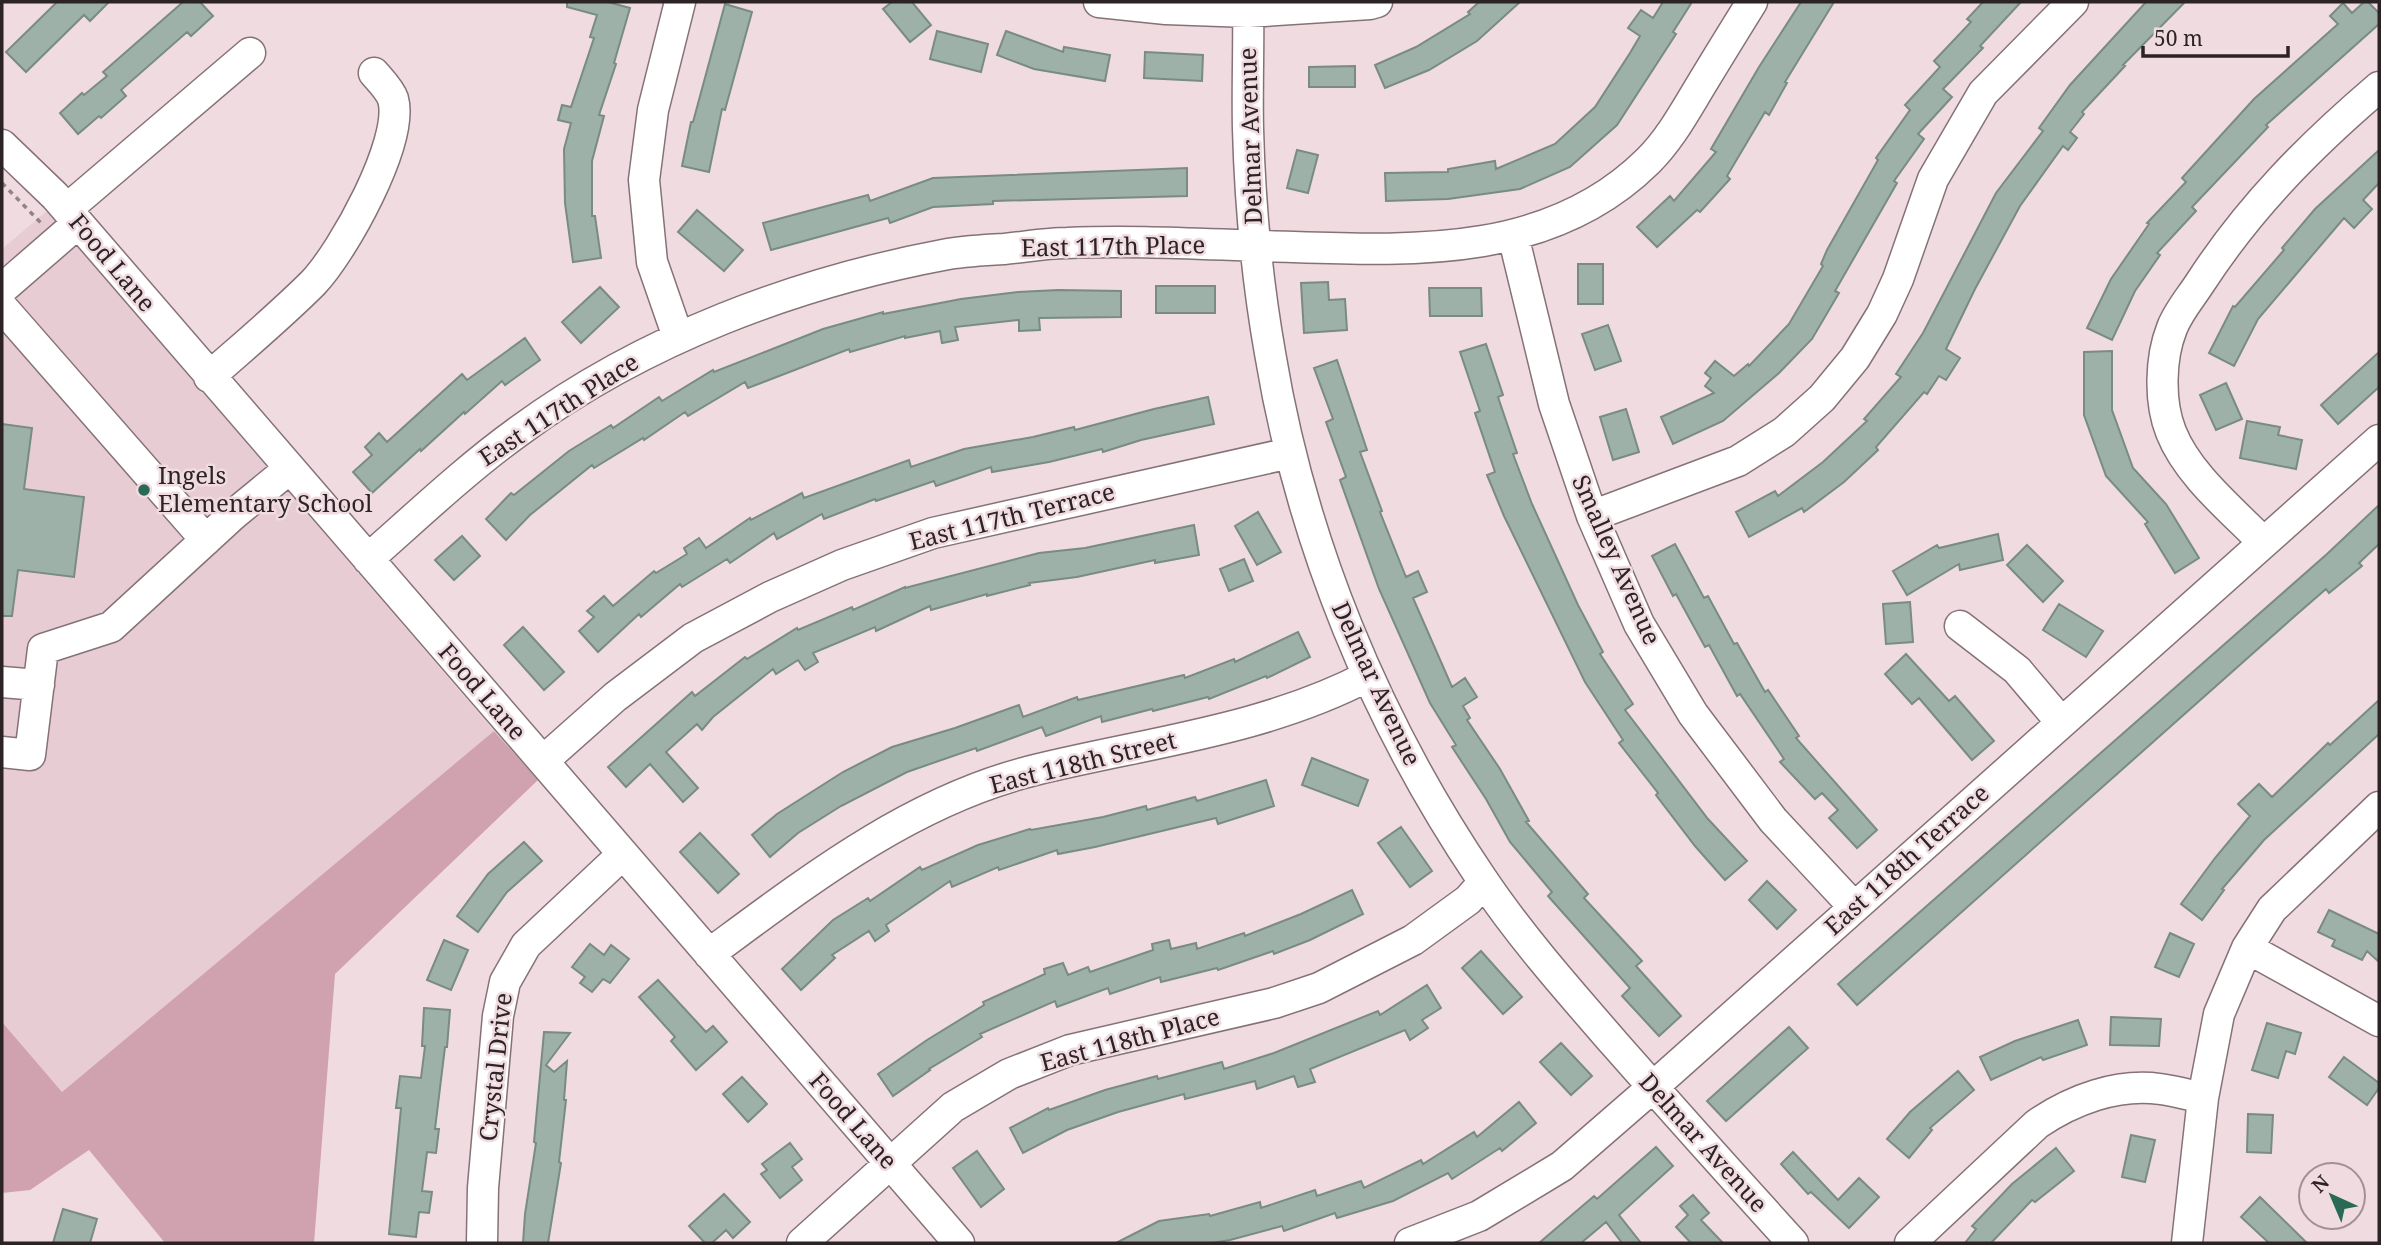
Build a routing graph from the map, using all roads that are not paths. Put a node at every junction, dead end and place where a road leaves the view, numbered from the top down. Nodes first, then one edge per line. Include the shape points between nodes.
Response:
1 (680, 2) edge
2 (1099, 2) edge
3 (1377, 2) edge
4 (1752, 2) edge
5 (2073, 2) edge
6 (1248, 7) edge
7 (250, 53) dead end
8 (374, 73) dead end
9 (2379, 87) edge
10 (2, 145) edge
11 (72, 216) junction
12 (1513, 235) junction
13 (1255, 246) junction
14 (2, 289) edge
15 (2, 307) edge
16 (678, 337) junction
17 (209, 377) junction
18 (2379, 440) edge
19 (1290, 453) junction
20 (289, 469) junction
21 (1592, 516) junction
22 (206, 540) junction
23 (2263, 542) junction
24 (368, 559) junction
25 (1960, 626) dead end
26 (1368, 676) junction
27 (2, 682) edge
28 (39, 685) junction
29 (2061, 722) junction
30 (2, 752) edge
31 (543, 761) junction
32 (2379, 807) edge
33 (623, 854) junction
34 (1484, 882) junction
35 (1854, 908) junction
36 (2247, 948) junction
37 (709, 954) junction
38 (2379, 1021) edge
39 (1653, 1087) junction
40 (2203, 1098) junction
41 (889, 1163) junction
42 (482, 1243) edge
43 (802, 1243) edge
44 (959, 1243) edge
45 (1410, 1243) edge
46 (1793, 1243) edge
47 (1910, 1243) edge
48 (2187, 1243) edge

1 - 16 street via 653,110 644,180 652,262
2 - 6 street via 1166,9
3 - 6 street
4 - 12 street, East 117th Place via 1670,135 1648,161 1584,209 1548,226
5 - 21 street via 1983,93 1933,178 1882,314 1855,358 1822,398 1784,432 1738,461
6 - 13 street, Delmar Avenue via 1248,131
7 - 11 street
8 - 17 street via 393,99 394,125 377,180 315,281
9 - 23 street via 2282,176 2223,248 2172,327 2164,355 2162,384 2171,432 2196,474
10 - 11 street, Food Lane
11 - 14 street
11 - 17 street, Food Lane
12 - 13 street, East 117th Place via 1399,250
12 - 21 street, Smalley Avenue via 1554,404
13 - 16 street, East 117th Place via 1066,243 951,254 826,282
13 - 19 street, Delmar Avenue
15 - 22 street
16 - 24 street, East 117th Place via 608,372 522,428
17 - 20 street, Food Lane
18 - 23 street, East 118th Terrace
19 - 26 street, Delmar Avenue via 1323,565
19 - 31 street, East 117th Terrace via 933,533 842,565 693,638 615,697
20 - 22 street
20 - 24 street, Food Lane
21 - 35 street, Smalley Avenue via 1639,624 1693,715 1773,820
22 - 28 street via 111,627 43,649
23 - 29 street, East 118th Terrace
24 - 31 street, Food Lane
25 - 29 street via 2017,670
26 - 34 street, Delmar Avenue via 1433,803
26 - 37 street, East 118th Street via 1334,694 1245,722 1029,771 954,797 899,824 810,880
27 - 28 street
28 - 30 street via 30,755
29 - 35 street, East 118th Terrace
31 - 33 street, Food Lane
32 - 36 street via 2272,909
33 - 37 street, Food Lane
33 - 42 street, Crystal Drive via 526,945 505,982 498,1016
34 - 39 street, Delmar Avenue via 1555,975
34 - 41 street, East 118th Place via 1468,900 1413,940 1320,988 1070,1050 1009,1073 953,1107
35 - 39 street, East 118th Terrace
36 - 38 street
36 - 40 street via 2219,1014
37 - 41 street, Food Lane
39 - 45 street, East 118th Terrace via 1562,1166 1479,1216
39 - 46 street, Delmar Avenue
40 - 47 street via 2159,1089 2122,1089 2087,1097 2053,1113
40 - 48 street
41 - 43 street, East 118th Place
41 - 44 street, Food Lane

